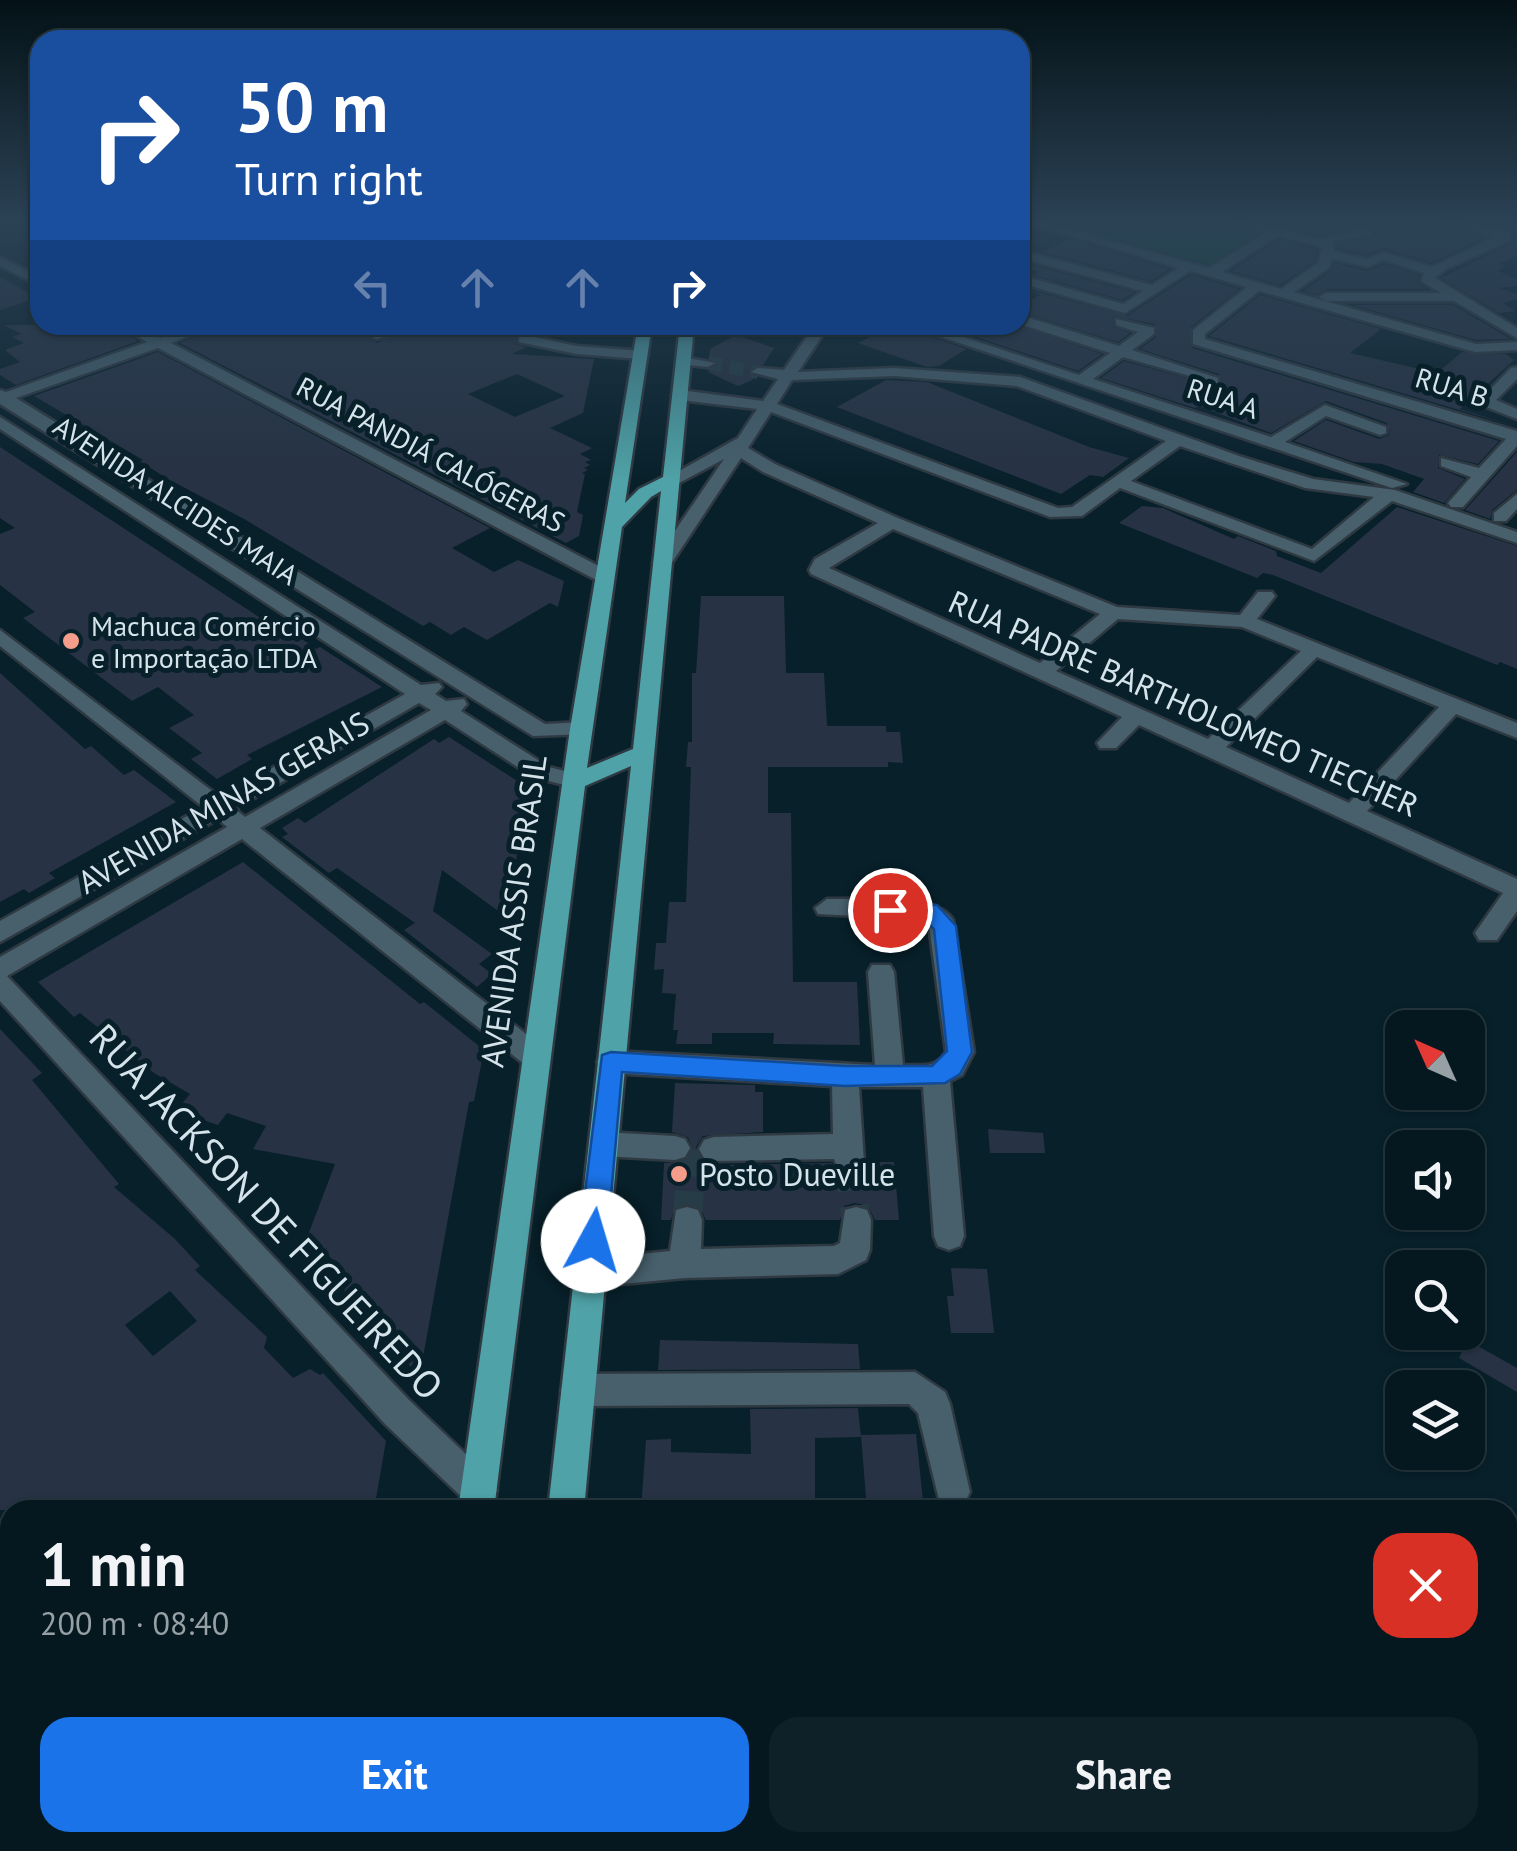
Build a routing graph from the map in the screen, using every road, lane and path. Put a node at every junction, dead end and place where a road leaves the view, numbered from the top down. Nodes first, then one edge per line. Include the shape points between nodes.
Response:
1 (1100, 308) edge
2 (1130, 308) edge
3 (1228, 308) edge
4 (1334, 308) edge
5 (1474, 308) edge
6 (1122, 315) junction
7 (1030, 322) edge
8 (1517, 334) edge
9 (146, 335) edge
10 (181, 335) edge
11 (644, 335) edge
12 (686, 335) edge
13 (815, 335) edge
14 (943, 335) edge
15 (524, 339) dead end
16 (160, 342) junction
17 (1200, 342) junction
18 (1517, 346) edge
19 (1475, 348) junction
20 (1123, 350) junction
21 (641, 354) junction
22 (683, 361) junction
23 (708, 363) tunnel mouth
24 (1172, 367) junction
25 (1517, 371) edge
26 (758, 372) tunnel mouth
27 (785, 377) junction
28 (810, 378) junction
29 (1080, 380) junction
30 (1212, 381) dead end
31 (680, 395) junction
32 (2, 397) edge
33 (767, 406) junction
34 (788, 412) junction
35 (1517, 414) edge
36 (0, 422) edge
37 (1380, 430) dead end
38 (1517, 436) edge
39 (1178, 440) junction
40 (1272, 443) junction
41 (738, 452) junction
42 (1447, 462) dead end
43 (1482, 475) junction
44 (673, 479) junction
45 (1119, 482) junction
46 (1389, 494) junction
47 (1517, 499) edge
48 (1456, 503) junction
49 (1508, 520) edge
50 (892, 522) junction
51 (616, 523) junction
52 (1517, 538) edge
53 (662, 563) junction
54 (605, 577) junction
55 (1265, 596) dead end
56 (1114, 613) junction
57 (1245, 621) junction
58 (0, 636) edge
59 (1315, 648) junction
60 (1041, 673) junction
61 (454, 675) junction
62 (478, 691) junction
63 (422, 693) junction
64 (1452, 705) junction
65 (447, 710) junction
66 (1135, 716) junction
67 (581, 729) junction
68 (1517, 732) edge
69 (1108, 743) dead end
70 (1210, 750) junction
71 (641, 754) junction
72 (576, 781) junction
73 (220, 807) junction
74 (1352, 814) junction
75 (246, 826) junction
76 (1517, 890) edge
77 (827, 908) dead end
78 (0, 932) edge
79 (1488, 932) dead end
80 (0, 969) edge
81 (881, 972) dead end
82 (0, 984) edge
83 (534, 1056) junction
84 (611, 1062) junction
85 (890, 1074) junction
86 (845, 1076) junction
87 (936, 1076) junction
88 (603, 1144) junction
89 (675, 1148) dead end
90 (714, 1149) dead end
91 (688, 1220) tunnel mouth
92 (856, 1220) tunnel mouth
93 (950, 1236) dead end
94 (685, 1264) junction
95 (590, 1273) junction
96 (578, 1390) junction
97 (952, 1492) dead end
98 (477, 1500) edge
99 (567, 1500) edge

1 - 6 street
2 - 6 street
3 - 17 street via 1198,332
4 - 19 street
5 - 8 street
6 - 20 street via 1149,332
7 - 20 street
9 - 16 street, RUA PANDIÁ CALÓGERAS
10 - 16 street
11 - 21 main road, AVENIDA ASSIS BRASIL
12 - 22 main road
13 - 27 street
14 - 29 street, RUA A
15 - 21 street
16 - 32 street
16 - 54 street, RUA PANDIÁ CALÓGERAS
17 - 24 street
17 - 38 street, RUA B
18 - 19 street
19 - 25 street
20 - 24 street
20 - 29 street
21 - 51 main road, AVENIDA ASSIS BRASIL
22 - 23 street
22 - 31 main road
24 - 30 street
25 - 35 street via 1486,402
26 - 27 street
27 - 28 street
27 - 33 street
28 - 34 street
28 - 39 street via 894,372 1020,382
29 - 40 street, RUA A
31 - 33 street
31 - 44 main road
32 - 61 street, AVENIDA ALCIDES MAIA
33 - 34 street
33 - 41 street
34 - 45 street via 1056,513 1076,512
36 - 63 street, AVENIDA ALCIDES MAIA
37 - 40 street via 1324,410
38 - 43 street
39 - 45 street
39 - 46 street via 1311,484
40 - 48 street, RUA A
41 - 44 street
41 - 50 street
41 - 53 street
42 - 43 street
43 - 48 street
44 - 51 main road via 644,493
44 - 53 main road
45 - 46 street via 1314,556
46 - 52 street
47 - 49 street
48 - 49 street, RUA A
50 - 56 street
50 - 60 street, RUA PADRE BARTHOLOMEO TIECHER via 818,570
51 - 54 main road, AVENIDA ASSIS BRASIL
53 - 71 main road
54 - 67 main road, AVENIDA ASSIS BRASIL
55 - 57 street
56 - 57 street
56 - 60 street
57 - 59 street
58 - 73 street
59 - 64 street
59 - 70 street
60 - 66 street, RUA PADRE BARTHOLOMEO TIECHER
61 - 62 street, AVENIDA ALCIDES MAIA
61 - 63 street, AVENIDA MINAS GERAIS
62 - 65 street, AVENIDA MINAS GERAIS
62 - 67 street, AVENIDA ALCIDES MAIA via 541,730
63 - 65 street, AVENIDA ALCIDES MAIA
63 - 73 street, AVENIDA MINAS GERAIS
64 - 68 street
64 - 74 street
65 - 72 street, AVENIDA ALCIDES MAIA via 541,772
65 - 75 street, AVENIDA MINAS GERAIS
66 - 69 street
66 - 70 street, RUA PADRE BARTHOLOMEO TIECHER
67 - 72 main road, AVENIDA ASSIS BRASIL
70 - 74 street, RUA PADRE BARTHOLOMEO TIECHER
71 - 72 main road
71 - 84 main road
72 - 83 main road, AVENIDA ASSIS BRASIL
73 - 75 street
73 - 78 street, AVENIDA MINAS GERAIS
74 - 76 street, RUA PADRE BARTHOLOMEO TIECHER
75 - 80 street, AVENIDA MINAS GERAIS
75 - 83 street
76 - 79 street
77 - 87 street via 921,910 941,920 960,1052
81 - 85 street
82 - 98 street, RUA JACKSON DE FIGUEIREDO
83 - 98 main road, AVENIDA ASSIS BRASIL
84 - 86 street
84 - 88 main road
85 - 86 street
85 - 87 street
86 - 90 street via 849,1154
87 - 93 street
88 - 89 street
88 - 95 main road
91 - 94 street
92 - 94 street via 855,1250 838,1260
94 - 95 street
95 - 96 main road
96 - 97 street via 915,1388 934,1404
96 - 99 main road

